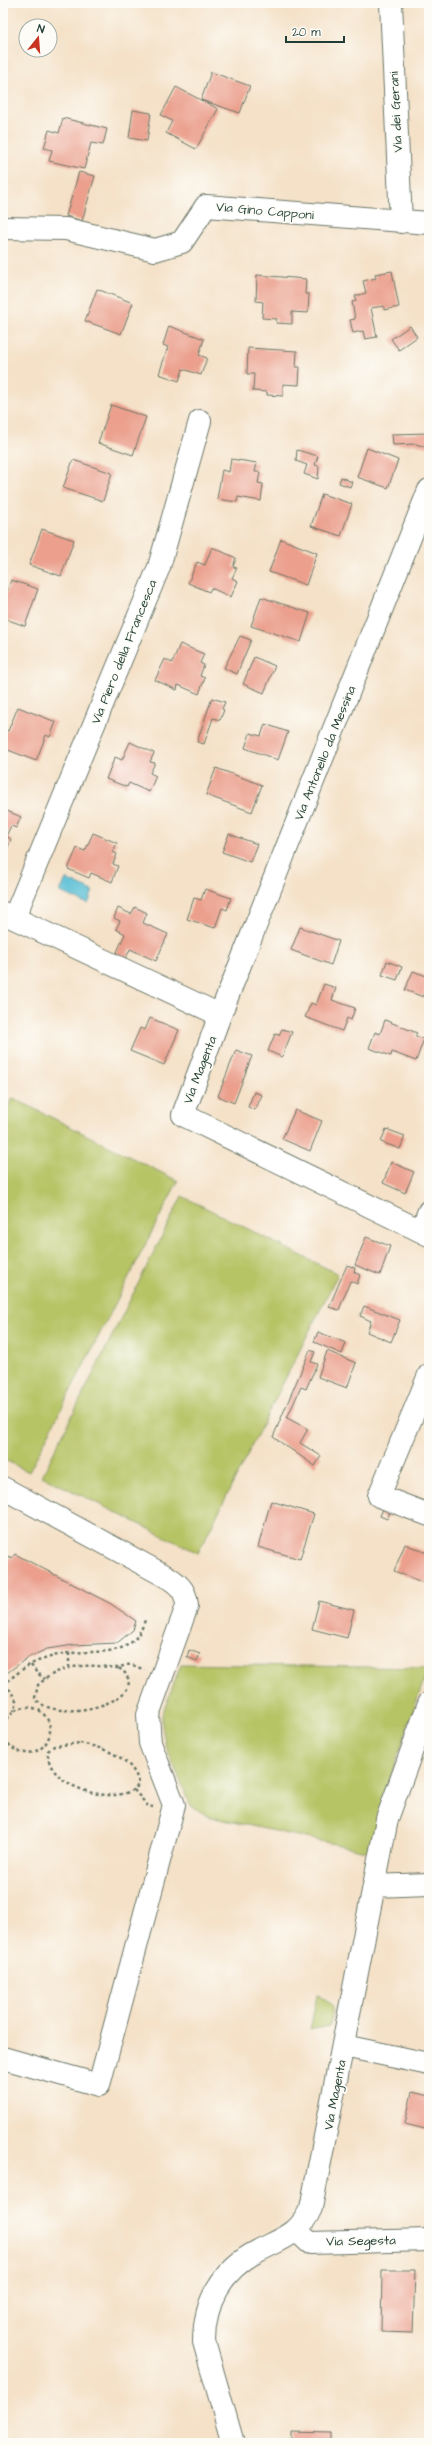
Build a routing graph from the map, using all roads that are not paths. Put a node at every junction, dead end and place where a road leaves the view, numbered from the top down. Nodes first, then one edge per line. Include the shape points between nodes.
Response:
1 (391, 3) edge
2 (401, 222) junction
3 (429, 223) edge
4 (3, 228) edge
5 (200, 421) dead end
6 (429, 490) edge
7 (8, 915) edge
8 (220, 1015) junction
9 (429, 1211) edge
10 (425, 1233) edge
11 (429, 1375) edge
12 (6, 1491) edge
13 (429, 1515) edge
14 (429, 1703) edge
15 (429, 1884) edge
16 (374, 1886) junction
17 (344, 2046) junction
18 (3, 2058) edge
19 (429, 2064) edge
20 (297, 2231) junction
21 (429, 2240) edge
22 (233, 2443) edge

1 - 2 street, Via dei Gerani
2 - 3 street, Via Gino Capponi
2 - 4 street, Via Gino Capponi via 206,206 182,242 156,250 66,229
5 - 7 street, Via Piero della Francesca via 158,567 31,878
6 - 8 street, Via Antonello da Messina
7 - 8 street
8 - 10 street, Via Magenta via 183,1115
9 - 10 street
11 - 13 street via 379,1496
12 - 18 street via 178,1584 186,1594 187,1606 148,1715 150,1743 174,1805 99,2085
14 - 16 street, Via Magenta via 387,1819
15 - 16 street
16 - 17 street, Via Magenta
17 - 19 street
17 - 20 street, Via Magenta via 313,2202 305,2222
20 - 21 street, Via Segesta via 310,2242
20 - 22 street, Via Magenta via 237,2264 216,2289 209,2304 204,2325 204,2342

